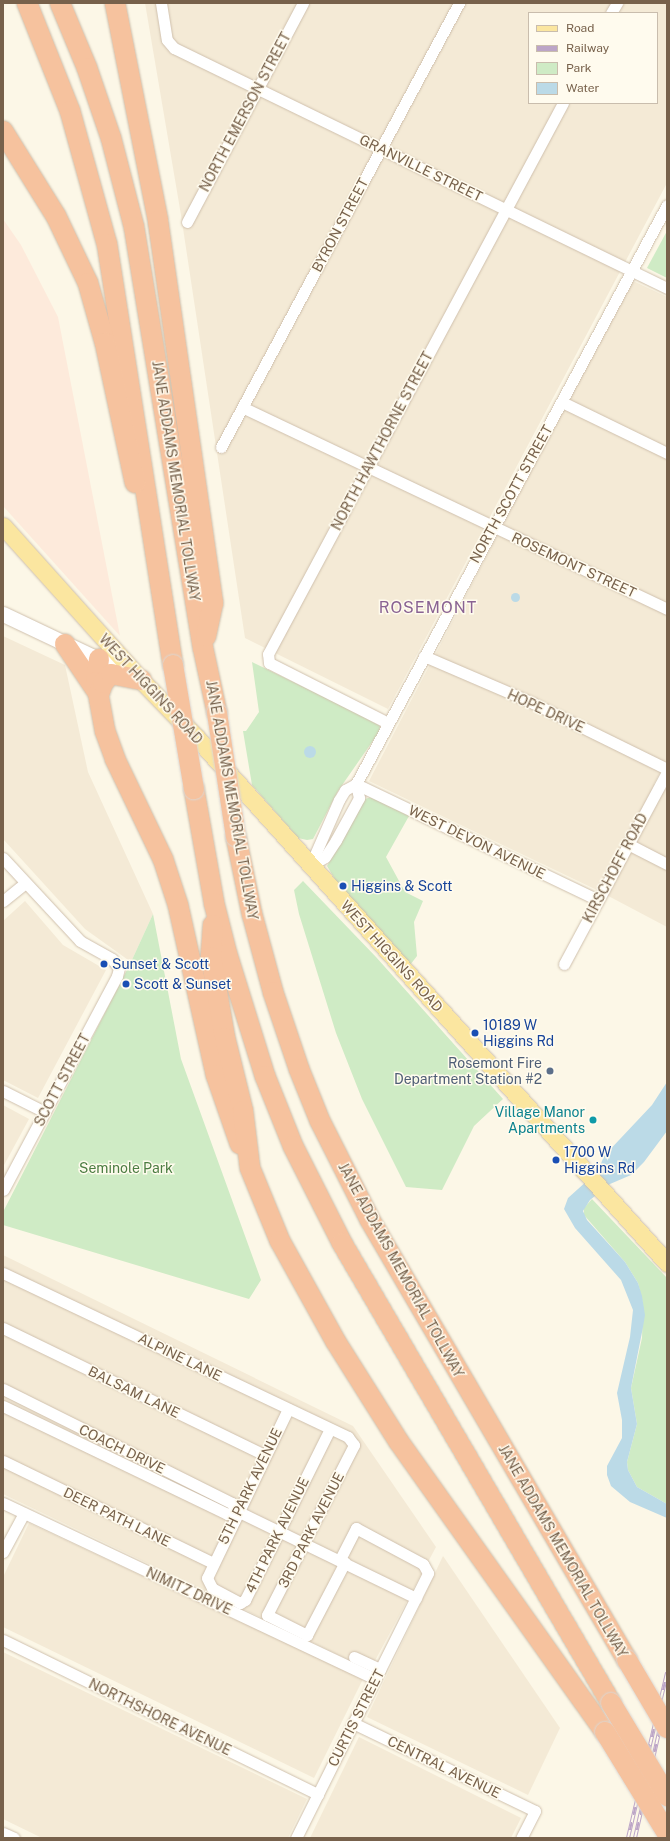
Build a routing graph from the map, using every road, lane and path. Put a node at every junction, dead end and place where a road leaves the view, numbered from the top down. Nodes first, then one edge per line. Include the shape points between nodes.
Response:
1 (27, 3) edge
2 (60, 3) edge
3 (115, 3) edge
4 (126, 3) edge
5 (161, 3) edge
6 (303, 3) edge
7 (459, 3) edge
8 (617, 3) edge
9 (612, 12) edge
10 (129, 61) junction
11 (257, 88) junction
12 (562, 104) edge
13 (3, 131) edge
14 (3, 147) edge
15 (381, 149) junction
16 (41, 190) junction
17 (667, 205) edge
18 (506, 209) junction
19 (187, 222) dead end
20 (632, 271) junction
21 (667, 288) edge
22 (562, 402) junction
23 (244, 408) junction
24 (221, 447) dead end
25 (667, 453) edge
26 (368, 468) junction
27 (152, 523) junction
28 (3, 526) edge
29 (493, 527) junction
30 (667, 609) edge
31 (3, 614) edge
32 (104, 639) junction
33 (66, 644) junction
34 (203, 648) junction
35 (424, 656) junction
36 (98, 659) junction
37 (141, 680) junction
38 (99, 694) junction
39 (388, 723) junction
40 (667, 769) edge
41 (667, 772) edge
42 (356, 784) junction
43 (628, 844) junction
44 (3, 858) edge
45 (667, 864) edge
46 (310, 866) junction
47 (25, 883) junction
48 (598, 900) junction
49 (3, 901) edge
50 (214, 903) junction
51 (564, 964) dead end
52 (3, 1092) edge
53 (45, 1112) junction
54 (250, 1168) junction
55 (3, 1190) edge
56 (667, 1263) edge
57 (3, 1273) edge
58 (3, 1328) edge
59 (3, 1390) edge
60 (3, 1406) edge
61 (288, 1409) junction
62 (330, 1429) junction
63 (354, 1445) joint
64 (264, 1455) junction
65 (3, 1460) edge
66 (3, 1503) edge
67 (237, 1511) junction
68 (24, 1513) junction
69 (280, 1530) junction
70 (305, 1542) junction
71 (3, 1552) edge
72 (343, 1561) junction
73 (214, 1563) junction
74 (416, 1598) junction
75 (3, 1640) edge
76 (354, 1657) dead end
77 (378, 1674) junction
78 (353, 1723) junction
79 (667, 1728) edge
80 (318, 1794) junction
81 (667, 1796) edge
82 (3, 1833) edge
83 (667, 1833) edge
84 (14, 1838) edge
85 (296, 1838) edge
86 (521, 1838) edge

1 - 27 highway via 70,111 107,244
2 - 34 highway, JANE ADDAMS MEMORIAL TOLLWAY via 87,68 111,138 134,227
3 - 10 highway
4 - 10 highway
5 - 11 street, GRANVILLE STREET via 167,40 174,48
6 - 11 street, NORTH EMERSON STREET
7 - 15 street, BYRON STREET
8 - 9 street
10 - 34 highway via 158,221 213,603
11 - 15 street, GRANVILLE STREET
11 - 19 street, NORTH EMERSON STREET
12 - 18 street, NORTH HAWTHORNE STREET
13 - 16 highway
14 - 16 highway
15 - 18 street, GRANVILLE STREET
15 - 23 street, BYRON STREET
16 - 27 highway via 88,283 105,343 132,475
17 - 20 street, NORTH SCOTT STREET
18 - 20 street, GRANVILLE STREET
18 - 26 street, NORTH HAWTHORNE STREET
20 - 21 street, GRANVILLE STREET
20 - 22 street, NORTH SCOTT STREET
22 - 25 street
22 - 29 street, NORTH SCOTT STREET
23 - 24 street, BYRON STREET
23 - 26 street, ROSEMONT STREET
26 - 29 street, ROSEMONT STREET
26 - 39 street, NORTH HAWTHORNE STREET via 268,654 269,663
27 - 50 highway, bridge via 173,665
28 - 32 main road, WEST HIGGINS ROAD
29 - 30 street, ROSEMONT STREET
29 - 35 street, NORTH SCOTT STREET
31 - 33 main road
32 - 36 main road
32 - 37 main road, WEST HIGGINS ROAD
33 - 36 main road
33 - 38 highway
34 - 79 highway, JANE ADDAMS MEMORIAL TOLLWAY, bridge via 252,914 273,992 299,1070 320,1121 370,1220
35 - 39 street, NORTH SCOTT STREET
35 - 40 street, HOPE DRIVE via 533,703
36 - 37 main road
36 - 38 highway via 96,682
37 - 38 highway via 111,674 103,683
37 - 46 main road, WEST HIGGINS ROAD via 197,738
38 - 54 highway via 105,732 115,759 145,818 178,905 216,1075
39 - 42 street, NORTH SCOTT STREET
41 - 43 street, KIRSCHOFF ROAD
42 - 46 street, NORTH SCOTT STREET via 344,790
42 - 46 street, NORTH SCOTT STREET via 359,798 336,840 325,857
42 - 48 street, WEST DEVON AVENUE
43 - 45 street
43 - 48 street, KIRSCHOFF ROAD
44 - 47 street
46 - 56 main road, WEST HIGGINS ROAD
47 - 49 street
47 - 53 street, SCOTT STREET via 80,941 112,959 119,968
48 - 51 street, KIRSCHOFF ROAD
50 - 54 highway via 211,957 225,1038 243,1111
50 - 81 highway, bridge via 242,1010 265,1076 317,1197
52 - 53 street
53 - 55 street, SCOTT STREET
54 - 83 highway, bridge via 280,1241 357,1376 400,1442 604,1732
57 - 61 street, ALPINE LANE
58 - 64 street, BALSAM LANE
59 - 67 street, COACH DRIVE via 232,1503
60 - 67 street, COACH DRIVE via 227,1514
61 - 62 street, ALPINE LANE
61 - 64 street, 5TH PARK AVENUE
62 - 63 street, ALPINE LANE via 348,1437
62 - 69 street, 4TH PARK AVENUE
63 - 70 street, 3RD PARK AVENUE
64 - 67 street, 5TH PARK AVENUE
65 - 73 street, DEER PATH LANE
66 - 68 street, NIMITZ DRIVE
67 - 69 street, COACH DRIVE
67 - 73 street, 5TH PARK AVENUE
68 - 71 street
68 - 77 street, NIMITZ DRIVE
69 - 70 street, COACH DRIVE
69 - 73 street, 4TH PARK AVENUE via 243,1602 212,1588 207,1582
70 - 72 street, COACH DRIVE
70 - 72 street, 3RD PARK AVENUE via 267,1615 307,1635
72 - 74 street, COACH DRIVE
72 - 74 street, CURTIS STREET via 356,1528 426,1566 428,1573
74 - 77 street, CURTIS STREET
75 - 80 street, NORTHSHORE AVENUE
76 - 77 street
77 - 78 street, CURTIS STREET
78 - 80 street, CURTIS STREET
78 - 86 street, CENTRAL AVENUE via 535,1811
80 - 85 street, CURTIS STREET
82 - 84 street

